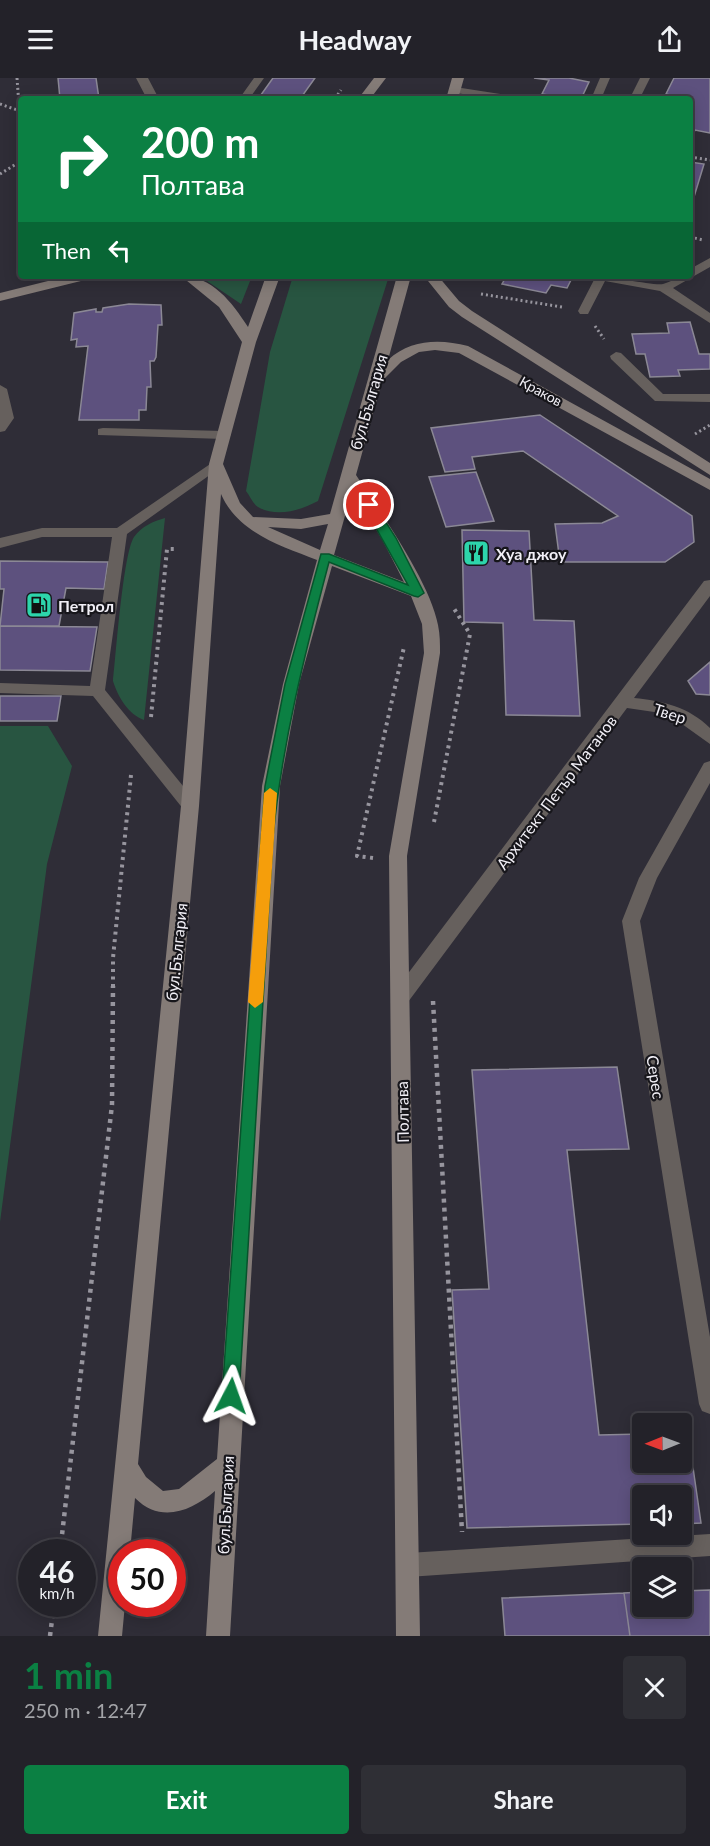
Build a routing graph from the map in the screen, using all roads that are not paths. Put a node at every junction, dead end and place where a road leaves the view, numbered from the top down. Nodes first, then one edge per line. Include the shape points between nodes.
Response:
1 (142, 78) edge
2 (259, 78) edge
3 (380, 78) edge
4 (605, 78) edge
5 (645, 78) edge
6 (455, 89) edge
7 (637, 94) dead end
8 (151, 96) edge
9 (246, 96) edge
10 (366, 96) edge
11 (496, 96) edge
12 (597, 96) edge
13 (710, 262) edge
14 (693, 272) edge
15 (72, 279) edge
16 (193, 279) edge
17 (272, 279) edge
18 (403, 279) edge
19 (434, 279) edge
20 (600, 279) edge
21 (617, 279) edge
22 (680, 279) edge
23 (664, 288) junction
24 (0, 297) edge
25 (584, 311) road end
26 (710, 319) edge
27 (249, 342) junction
28 (616, 356) road end
29 (373, 382) junction
30 (0, 389) edge
31 (710, 398) edge
32 (0, 428) edge
33 (103, 432) dead end
34 (224, 435) junction
35 (216, 464) junction
36 (710, 470) edge
37 (348, 473) junction
38 (710, 485) edge
39 (243, 517) junction
40 (336, 518) junction
41 (120, 532) junction
42 (0, 543) edge
43 (325, 556) junction
44 (710, 585) edge
45 (418, 593) junction
46 (0, 688) edge
47 (97, 691) junction
48 (623, 702) junction
49 (710, 738) edge
50 (710, 766) edge
51 (190, 806) junction
52 (401, 997) junction
53 (710, 1404) edge
54 (126, 1466) junction
55 (226, 1466) junction
56 (710, 1545) edge
57 (408, 1564) junction
58 (110, 1636) edge
59 (218, 1636) edge
60 (408, 1636) edge

1 - 8 street
2 - 9 lane
3 - 10 main road
4 - 12 lane
5 - 7 lane
6 - 11 lane
13 - 14 lane
15 - 24 main road
16 - 27 main road via 226,305
17 - 27 main road, бул.България
18 - 29 main road, бул.България
19 - 36 main road, Краков via 467,314
20 - 25 lane
21 - 23 lane
22 - 23 lane
23 - 26 lane
27 - 34 main road, бул.България
28 - 31 lane via 660,398
29 - 37 main road, бул.България
29 - 38 main road, Краков via 412,348 434,345 463,349
30 - 32 lane via 7,418
33 - 34 lane
34 - 35 main road, бул.България
35 - 39 main road via 233,504
35 - 41 lane
35 - 51 main road, бул.България
37 - 40 main road, бул.България
37 - 45 main road, Полтава via 390,538
39 - 40 main road via 279,525
39 - 43 main road via 287,543
40 - 43 main road, бул.България
41 - 42 lane via 44,534 8,538
41 - 47 lane
43 - 45 main road
43 - 55 main road, бул.България via 291,684 270,796
44 - 48 street, Архитект Петър Матанов
45 - 52 main road, Полтава via 430,624 432,653 399,856
46 - 47 lane
47 - 51 lane
48 - 49 street, Твер via 662,707 693,720
48 - 52 street, Архитект Петър Матанов
50 - 53 street, Серес via 648,878 631,921
51 - 54 main road, бул.България
52 - 57 main road, Полтава
54 - 55 main road via 148,1498 168,1505 187,1500
54 - 58 main road, бул.България
55 - 59 main road, бул.България
56 - 57 street
57 - 60 main road, Полтава

